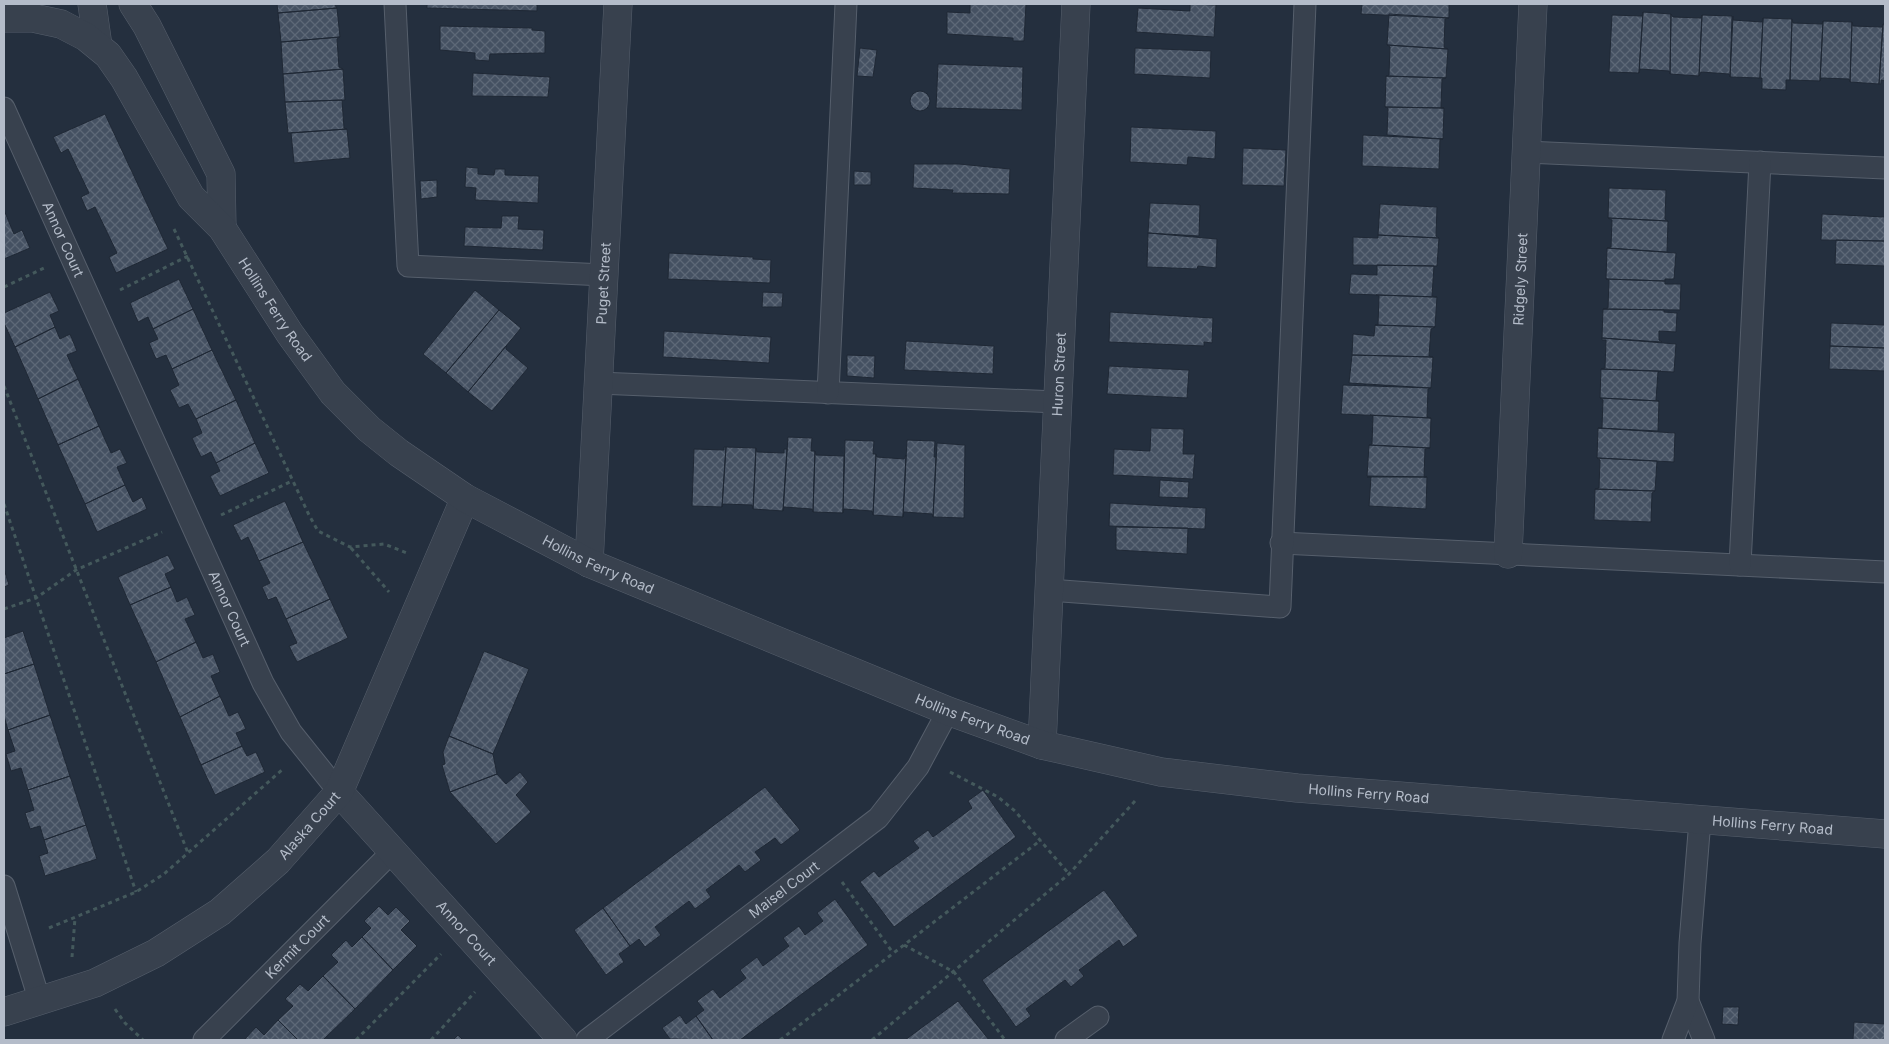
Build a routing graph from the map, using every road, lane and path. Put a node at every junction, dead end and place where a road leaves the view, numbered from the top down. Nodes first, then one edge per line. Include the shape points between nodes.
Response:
1 (92, 4) edge
2 (133, 4) edge
3 (395, 4) edge
4 (618, 4) edge
5 (846, 4) edge
6 (1076, 4) edge
7 (1305, 4) edge
8 (1533, 4) edge
9 (4, 18) edge
10 (98, 46) junction
11 (4, 108) edge
12 (1526, 152) junction
13 (1760, 162) junction
14 (1885, 168) edge
15 (170, 221) dead end
16 (222, 228) junction
17 (188, 256) junction
18 (69, 257) junction
19 (604, 275) junction
20 (4, 287) edge
21 (91, 305) junction
22 (598, 383) junction
23 (4, 386) edge
24 (828, 393) junction
25 (1058, 402) junction
26 (292, 481) junction
27 (465, 498) junction
28 (4, 504) edge
29 (190, 524) junction
30 (1281, 543) junction
31 (350, 547) junction
32 (1508, 554) junction
33 (589, 563) junction
34 (437, 564) junction
35 (1740, 565) junction
36 (76, 570) junction
37 (1885, 572) edge
38 (1049, 590) junction
39 (36, 598) junction
40 (4, 609) edge
41 (413, 620) junction
42 (948, 711) junction
43 (1042, 745) junction
44 (306, 750) junction
45 (923, 758) junction
46 (1161, 772) junction
47 (339, 792) junction
48 (1700, 820) junction
49 (1885, 834) edge
50 (1040, 840) junction
51 (393, 852) junction
52 (188, 853) junction
53 (825, 859) junction
54 (1069, 874) junction
55 (4, 886) edge
56 (136, 892) junction
57 (465, 931) junction
58 (20, 939) junction
59 (904, 945) junction
60 (893, 954) junction
61 (498, 967) junction
62 (954, 972) junction
63 (95, 983) junction
64 (1688, 1001) junction
65 (40, 1002) junction
66 (4, 1012) edge
67 (1098, 1017) dead end
68 (143, 1040) edge
69 (204, 1040) edge
70 (356, 1040) edge
71 (431, 1040) edge
72 (563, 1040) edge
73 (587, 1040) edge
74 (780, 1040) edge
75 (872, 1040) edge
76 (1005, 1040) edge
77 (1066, 1040) edge
78 (1673, 1040) edge
79 (1704, 1040) edge

1 - 10 street
2 - 16 street via 221,174
3 - 19 lane via 408,266
4 - 19 street, Puget Street
5 - 24 lane
6 - 25 street, Huron Street
7 - 30 lane
8 - 12 street, Ridgely Street
9 - 10 street, Hollins Ferry Road via 33,18 61,24
10 - 16 street, Hollins Ferry Road via 117,66 191,197
11 - 18 lane, Annor Court
12 - 13 lane
12 - 32 street, Ridgely Street
13 - 14 lane
13 - 35 lane
15 - 17 path
16 - 27 street, Hollins Ferry Road via 280,319 333,393 392,448
17 - 21 path
17 - 26 path
18 - 20 path
18 - 21 lane, Annor Court
19 - 22 street, Puget Street
21 - 29 lane, Annor Court
22 - 24 lane
22 - 33 street, Puget Street
23 - 36 path
24 - 25 lane
25 - 38 street, Huron Street
26 - 29 path
26 - 31 path via 318,531
27 - 33 street, Hollins Ferry Road
27 - 34 street, Alaska Court
28 - 39 path
29 - 36 path
29 - 44 lane, Annor Court via 263,683 291,732
30 - 32 lane
30 - 38 lane via 1280,607
31 - 34 path via 384,544
31 - 41 path
32 - 35 lane
33 - 42 street, Hollins Ferry Road
34 - 41 street, Alaska Court
35 - 37 lane
36 - 39 path
36 - 52 path
38 - 43 street, Huron Street
39 - 40 path
39 - 56 path
41 - 47 street, Alaska Court
42 - 43 street, Hollins Ferry Road
42 - 45 lane, Maisel Court
43 - 46 street, Hollins Ferry Road
44 - 47 lane, Annor Court
44 - 52 path
45 - 50 path via 998,797
45 - 53 lane, Maisel Court via 878,818
46 - 48 street, Hollins Ferry Road via 1296,788
46 - 54 path
47 - 51 street, Annor Court
47 - 63 street, Alaska Court via 278,861 220,912 156,953
48 - 49 street, Hollins Ferry Road
48 - 64 lane
50 - 54 path
50 - 59 path
51 - 57 street, Annor Court
51 - 69 lane, Kermit Court
52 - 56 path
53 - 60 path
53 - 73 lane, Maisel Court
54 - 62 path
55 - 58 lane
56 - 58 path
57 - 61 street, Annor Court
57 - 70 path
58 - 65 lane
59 - 60 path
59 - 62 path
60 - 74 path
61 - 71 path
61 - 72 street, Annor Court
62 - 75 path
62 - 76 path
63 - 65 street, Alaska Court
63 - 68 path via 125,1023
64 - 78 lane
64 - 79 lane
65 - 66 street, Alaska Court
67 - 77 lane

